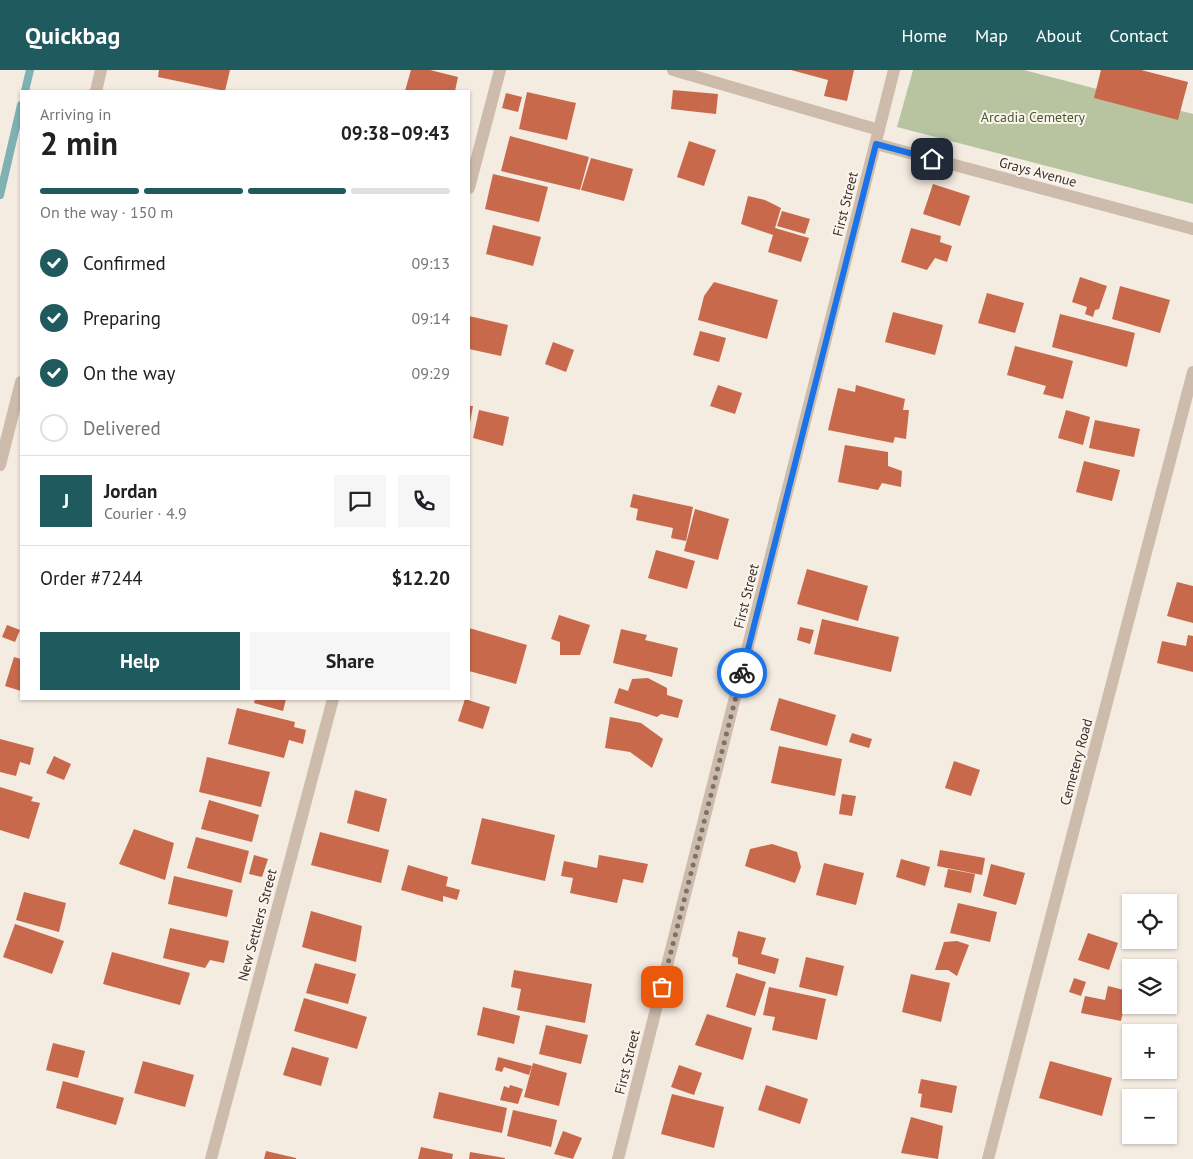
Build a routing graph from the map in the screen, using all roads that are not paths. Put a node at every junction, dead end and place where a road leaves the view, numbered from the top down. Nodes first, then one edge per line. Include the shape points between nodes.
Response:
1 (101, 70) edge
2 (500, 70) edge
3 (673, 70) edge
4 (894, 70) edge
5 (96, 90) edge
6 (879, 130) junction
7 (876, 144) junction
8 (470, 184) edge
9 (1193, 229) edge
10 (1193, 372) edge
11 (20, 386) edge
12 (0, 465) edge
13 (333, 700) edge
14 (211, 1159) edge
15 (618, 1159) edge
16 (988, 1159) edge

1 - 5 street
2 - 8 street
3 - 6 street
4 - 6 street, First Street
6 - 7 street, First Street
7 - 9 street, Grays Avenue
7 - 15 street, First Street
10 - 16 street, Cemetery Road
11 - 12 street
13 - 14 street, New Settlers Street

